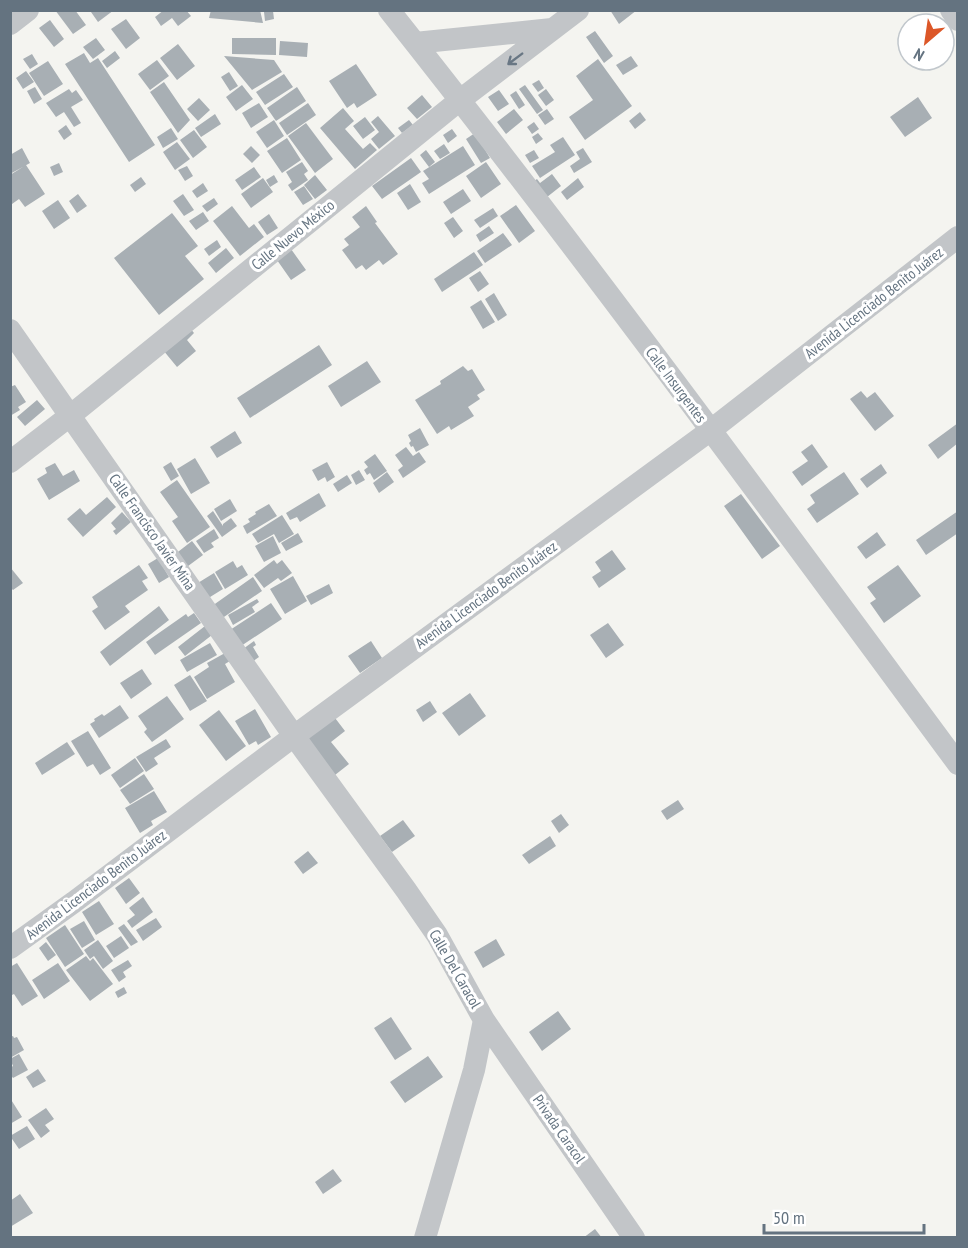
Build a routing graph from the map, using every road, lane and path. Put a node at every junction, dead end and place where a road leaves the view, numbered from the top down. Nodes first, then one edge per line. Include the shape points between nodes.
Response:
1 (28, 10) edge
2 (389, 10) edge
3 (578, 10) edge
4 (951, 10) edge
5 (957, 20) edge
6 (10, 24) edge
7 (553, 29) junction
8 (415, 43) junction
9 (460, 100) junction
10 (957, 237) edge
11 (10, 330) edge
12 (71, 415) junction
13 (711, 430) junction
14 (10, 462) edge
15 (294, 736) junction
16 (957, 765) edge
17 (10, 948) edge
18 (484, 1020) junction
19 (425, 1238) edge
20 (634, 1238) edge

1 - 6 street
2 - 8 street, Calle Insurgentes
3 - 7 street, Calle Nuevo México
4 - 5 street
7 - 8 street
7 -> 9 street, Calle Nuevo México
8 - 9 street, Calle Insurgentes
9 - 12 street, Calle Nuevo México
9 - 13 street, Calle Insurgentes
10 - 13 street, Avenida Licenciado Benito Juárez
11 - 12 street, Calle Francisco Javier Mina
12 - 14 street, Calle Nuevo México
12 - 15 street, Calle Francisco Javier Mina
13 - 15 street, Avenida Licenciado Benito Juárez
13 - 16 street, Calle Insurgentes
15 - 17 street, Avenida Licenciado Benito Juárez
15 - 18 street, Calle Del Caracol via 437,936
18 - 19 street, Calle Del Caracol via 474,1070
18 - 20 street, Privada Caracol

